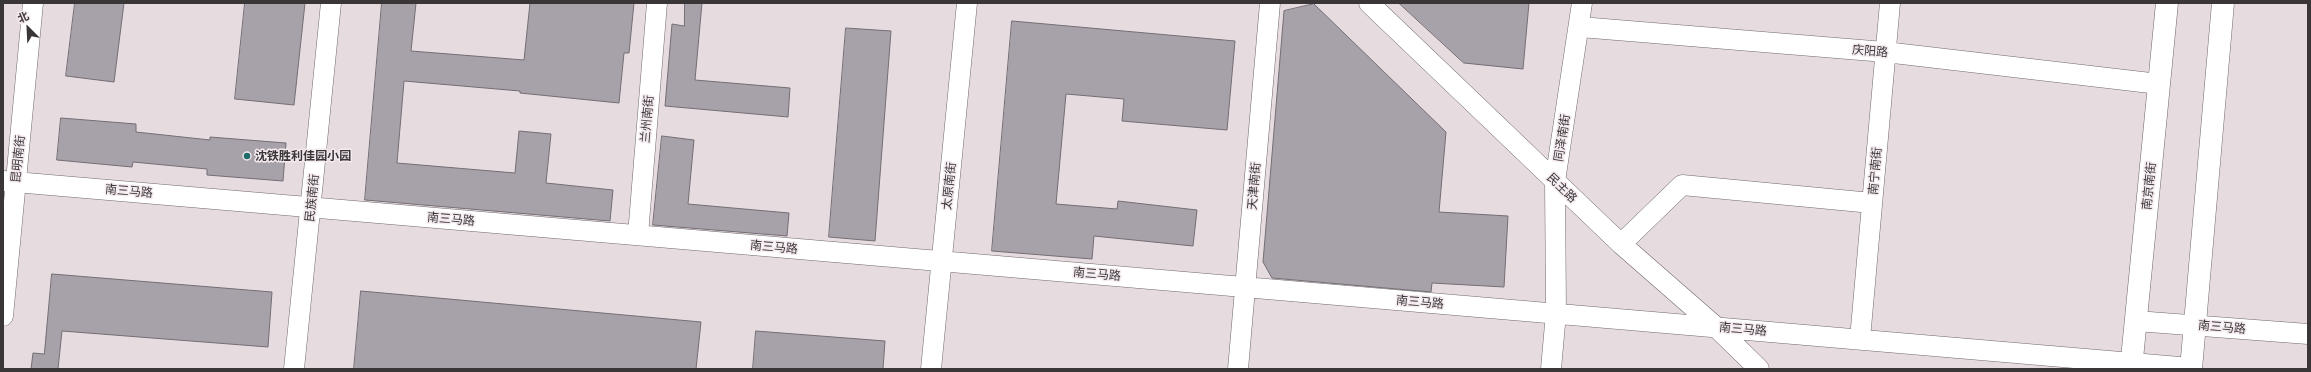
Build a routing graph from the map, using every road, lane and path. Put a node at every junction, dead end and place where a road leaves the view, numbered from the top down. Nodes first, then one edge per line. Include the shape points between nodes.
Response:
1 (33, 3) edge
2 (331, 3) edge
3 (657, 3) edge
4 (967, 3) edge
5 (1270, 3) edge
6 (1369, 3) edge
7 (1582, 3) edge
8 (1890, 3) edge
9 (2167, 3) edge
10 (2223, 3) edge
11 (1580, 27) junction
12 (1885, 52) junction
13 (2159, 84) junction
14 (9, 181) edge
15 (1555, 181) junction
16 (1872, 203) junction
17 (311, 207) junction
18 (638, 235) junction
19 (1621, 244) junction
20 (942, 261) junction
21 (1245, 287) junction
22 (1556, 313) junction
23 (3, 316) edge
24 (2136, 321) junction
25 (2194, 324) junction
26 (1716, 327) junction
27 (2308, 334) edge
28 (1860, 339) junction
29 (2132, 366) edge
30 (2191, 368) edge
31 (294, 369) edge
32 (931, 369) edge
33 (1238, 369) edge
34 (1551, 369) edge
35 (1759, 369) edge

1 - 14 street, 昆明南街
2 - 17 street, 民族南街
3 - 18 street, 兰州南街
4 - 20 street, 太原南街
5 - 21 street, 天津南街
6 - 15 street, 民主路
7 - 11 street, 同泽南街
8 - 12 street, 南宁南街
9 - 13 main road, 南京南街
10 - 25 main road
11 - 12 street, 庆阳路
11 - 15 street, 同泽南街
12 - 13 street, 庆阳路
12 - 16 street, 南宁南街
13 - 24 main road, 南京南街
14 - 17 street, 南三马路
14 - 23 street, 昆明南街
15 - 19 street, 民主路
15 - 22 street, 同泽南街
16 - 19 street via 1682,185
16 - 28 street, 南宁南街
17 - 18 street, 南三马路
17 - 31 street, 民族南街
18 - 20 street, 南三马路
19 - 26 street, 民主路
20 - 21 street, 南三马路
20 - 32 street, 太原南街
21 - 22 street, 南三马路
21 - 33 street, 天津南街
22 - 26 street, 南三马路
22 - 34 street, 同泽南街
24 - 25 street, 南三马路
24 - 29 main road, 南京南街
25 - 27 street, 南三马路
25 - 30 main road
26 - 28 street, 南三马路
26 - 35 street, 民主路
28 - 29 street, 南三马路
29 - 30 street, 南三马路

